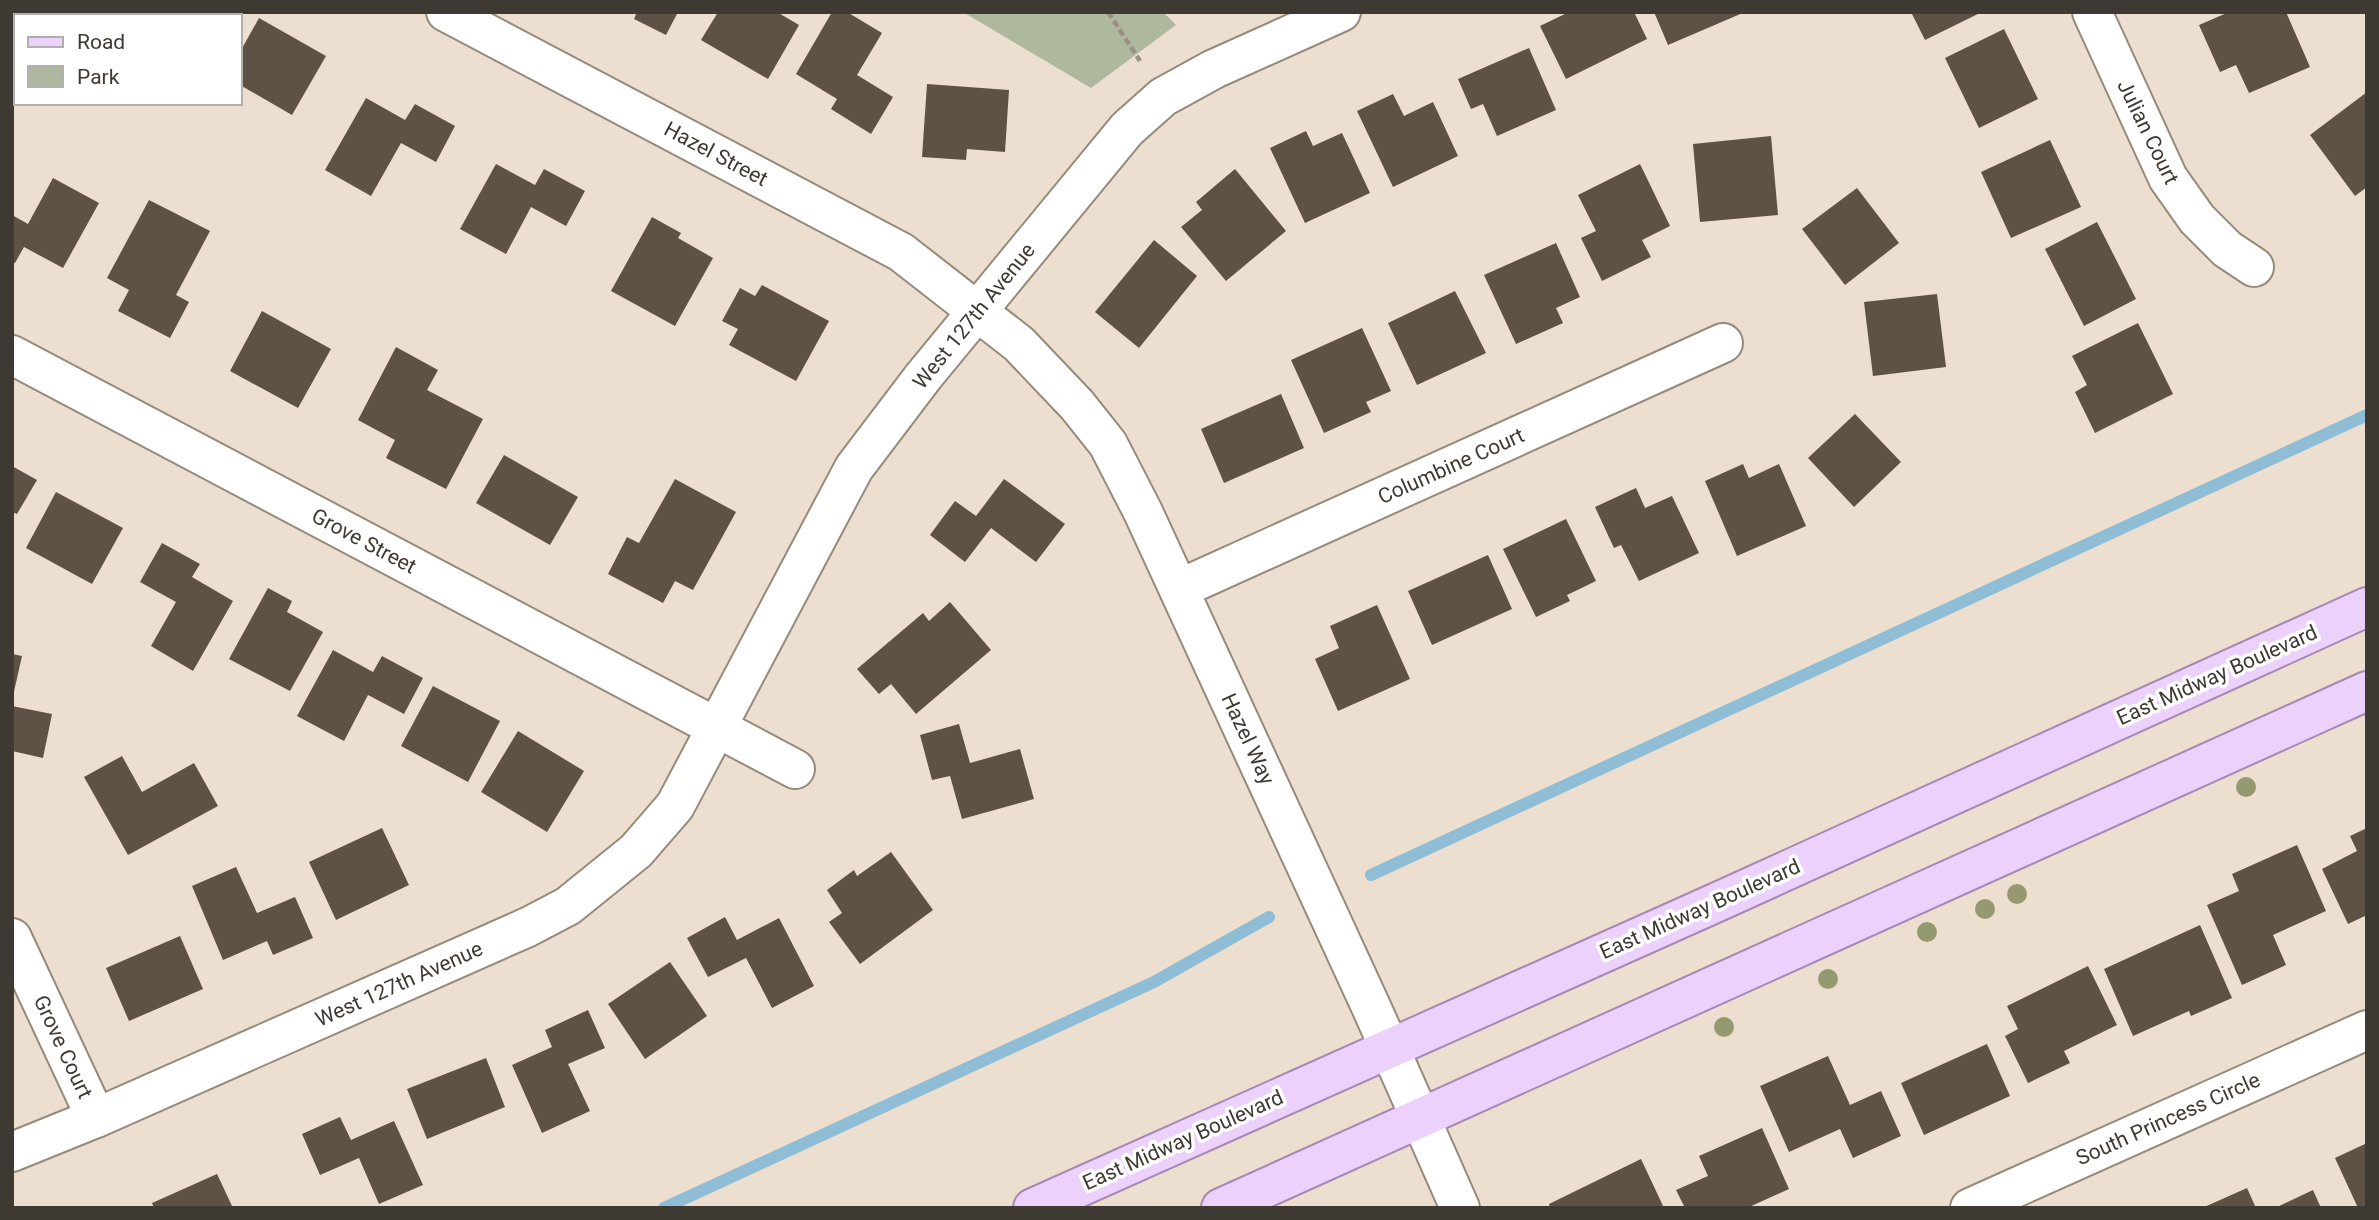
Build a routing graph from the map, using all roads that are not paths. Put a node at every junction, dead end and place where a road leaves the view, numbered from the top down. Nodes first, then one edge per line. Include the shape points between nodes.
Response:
1 (446, 12) edge
2 (1341, 12) edge
3 (2092, 12) edge
4 (2254, 267) dead end
5 (976, 311) junction
6 (1723, 343) dead end
7 (12, 355) edge
8 (1179, 589) junction
9 (2367, 607) edge
10 (2367, 691) edge
11 (717, 727) junction
12 (794, 769) dead end
13 (12, 938) edge
14 (2367, 1030) edge
15 (1389, 1048) junction
16 (1420, 1117) junction
17 (96, 1118) junction
18 (12, 1152) edge
19 (1033, 1208) edge
20 (1221, 1208) edge
21 (1460, 1208) edge
22 (1970, 1208) edge

1 - 5 street, Hazel Street via 901,252
2 - 5 street, West 127th Avenue via 1163,97 1127,129
3 - 4 street, Julian Court via 2168,178 2197,219 2227,249
5 - 8 street, Hazel Way via 1019,344 1108,444
5 - 11 street, West 127th Avenue via 854,468
6 - 8 street, Columbine Court
7 - 11 street, Grove Street
8 - 15 street, Hazel Way
9 - 15 main road, East Midway Boulevard
10 - 16 main road
11 - 12 street
11 - 17 street, West 127th Avenue via 675,806 636,851 568,906
13 - 17 street, Grove Court
14 - 22 street, South Princess Circle
15 - 16 street, Hazel Way
15 - 19 main road, East Midway Boulevard
16 - 20 main road
16 - 21 street, Hazel Way
17 - 18 street, West 127th Avenue

